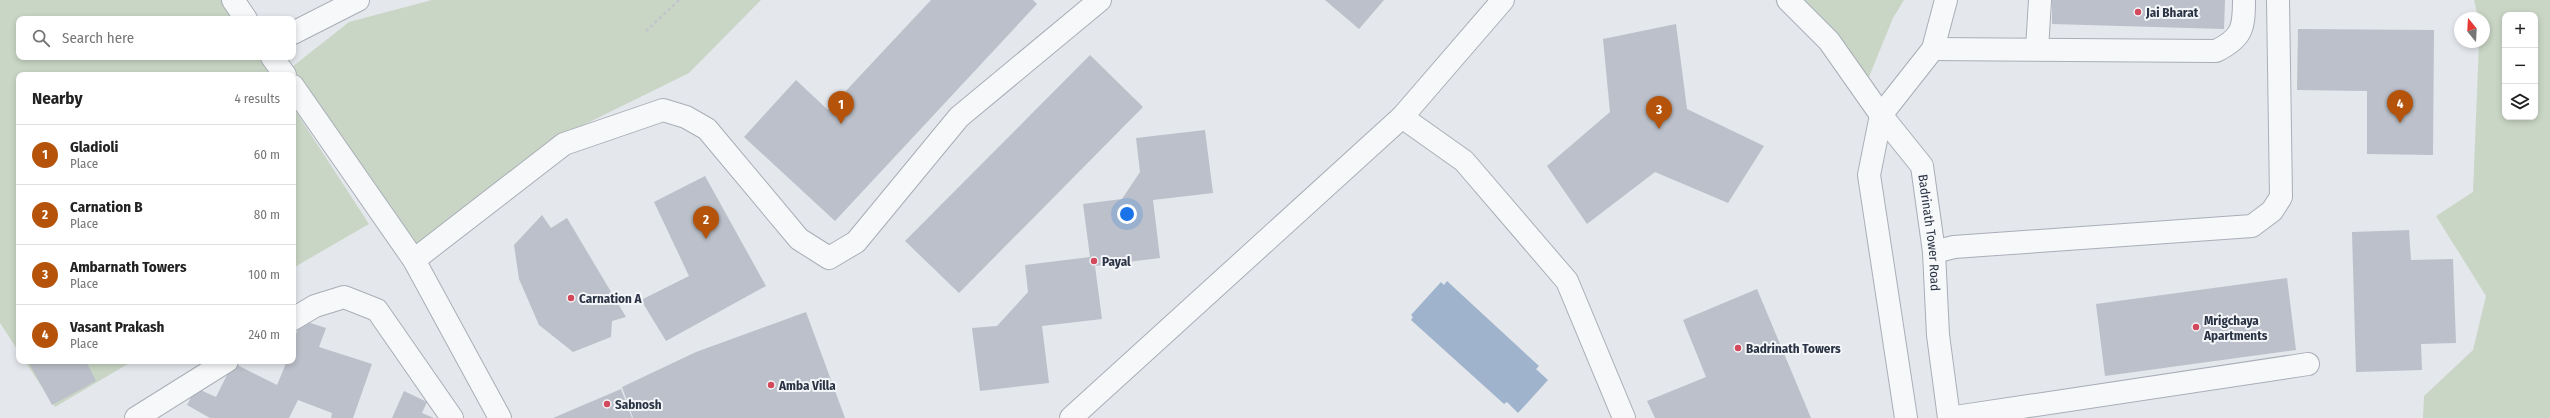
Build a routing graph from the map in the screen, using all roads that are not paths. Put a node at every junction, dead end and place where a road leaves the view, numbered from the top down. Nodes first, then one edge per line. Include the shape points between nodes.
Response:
1 (233, 0) edge
2 (358, 0) edge
3 (1100, 0) edge
4 (1503, 0) edge
5 (1788, 0) edge
6 (1946, 0) edge
7 (2040, 0) edge
8 (2244, 0) edge
9 (2278, 0) edge
10 (244, 16) edge
11 (296, 31) edge
12 (1933, 49) junction
13 (2037, 49) junction
14 (274, 60) edge
15 (283, 72) edge
16 (296, 90) edge
17 (1881, 115) junction
18 (1402, 117) junction
19 (1934, 252) junction
20 (414, 260) junction
21 (296, 317) edge
22 (222, 364) edge
23 (2308, 364) dead end
24 (136, 418) edge
25 (452, 418) edge
26 (500, 418) edge
27 (1071, 418) edge
28 (1624, 418) edge
29 (1906, 418) edge
30 (1949, 418) edge

1 - 10 street
2 - 11 street
3 - 20 street via 959,117 856,242 830,258 799,238 707,129 686,117 663,110 564,144
4 - 18 street
5 - 17 street, Badrinath Tower Road via 1829,41
6 - 12 street
7 - 13 street
8 - 13 street via 2244,24 2234,42 2216,51
9 - 19 street via 2281,197 2272,211 2252,226 1954,247
12 - 13 street
12 - 17 street
14 - 15 street
16 - 20 street
17 - 19 street, Badrinath Tower Road via 1922,166
17 - 29 street via 1869,175
18 - 27 street
18 - 28 street via 1464,161 1567,281
19 - 30 street, Badrinath Tower Road via 1938,335
20 - 26 street
21 - 25 street via 315,306 344,297 377,310
22 - 24 street
23 - 30 street

